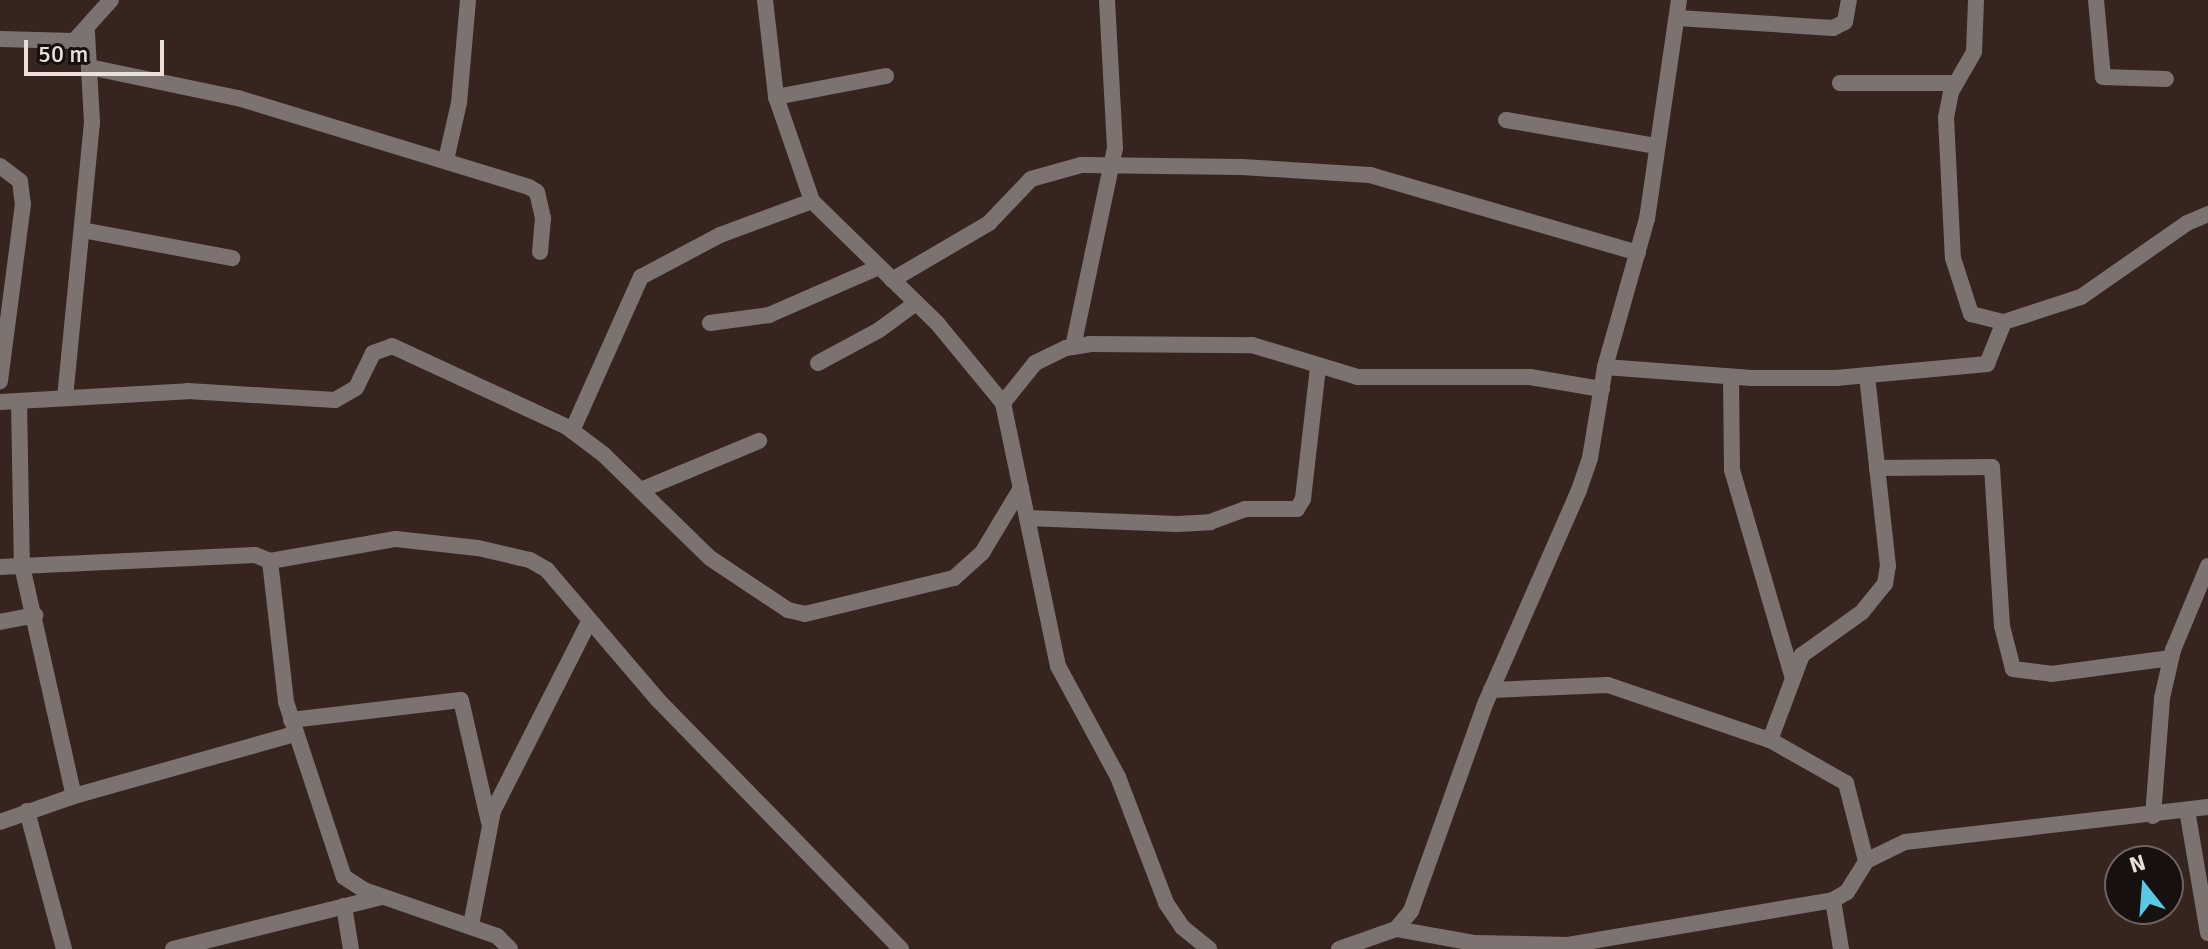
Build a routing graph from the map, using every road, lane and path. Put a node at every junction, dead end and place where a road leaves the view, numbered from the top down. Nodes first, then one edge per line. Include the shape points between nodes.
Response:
1 (111, 0) edge
2 (468, 0) edge
3 (765, 0) edge
4 (1107, 0) edge
5 (1679, 0) edge
6 (1849, 0) edge
7 (1976, 0) edge
8 (2096, 0) edge
9 (1678, 18) junction
10 (87, 32) junction
11 (0, 39) edge
12 (89, 67) junction
13 (886, 76) dead end
14 (2166, 79) dead end
15 (1840, 83) dead end
16 (1955, 83) junction
17 (776, 97) junction
18 (1506, 120) dead end
19 (1657, 146) junction
20 (446, 160) junction
21 (0, 166) edge
22 (1113, 168) junction
23 (812, 201) junction
24 (2208, 214) edge
25 (82, 230) junction
26 (540, 252) dead end
27 (1638, 253) junction
28 (232, 258) dead end
29 (879, 267) junction
30 (892, 280) junction
31 (916, 303) junction
32 (2004, 322) junction
33 (710, 323) dead end
34 (1073, 347) junction
35 (818, 363) dead end
36 (1605, 367) junction
37 (1318, 368) junction
38 (1867, 375) junction
39 (1731, 377) junction
40 (0, 382) edge
41 (1602, 389) junction
42 (65, 398) junction
43 (19, 401) junction
44 (0, 402) edge
45 (1003, 403) junction
46 (572, 431) junction
47 (759, 441) dead end
48 (1877, 468) junction
49 (1021, 488) junction
50 (641, 490) junction
51 (1027, 518) junction
52 (270, 561) junction
53 (22, 566) junction
54 (2208, 566) edge
55 (0, 567) edge
56 (35, 615) junction
57 (0, 622) edge
58 (589, 622) junction
59 (2171, 658) junction
60 (1793, 678) junction
61 (1491, 690) junction
62 (292, 727) junction
63 (1770, 740) junction
64 (74, 796) junction
65 (2208, 807) edge
66 (2187, 810) junction
67 (27, 811) junction
68 (2153, 816) junction
69 (0, 822) edge
70 (489, 822) junction
71 (1866, 861) junction
72 (383, 896) junction
73 (1833, 900) junction
74 (344, 906) junction
75 (471, 925) junction
76 (1396, 929) junction
77 (2208, 933) edge
78 (64, 949) edge
79 (173, 949) edge
80 (351, 949) edge
81 (510, 949) edge
82 (901, 949) edge
83 (1209, 949) edge
84 (1339, 949) edge
85 (1841, 949) edge

1 - 10 street
2 - 20 street via 459,103
3 - 17 street
4 - 22 street
5 - 9 street
6 - 9 street via 1845,22 1833,28
7 - 16 street via 1974,52
8 - 14 street via 2103,77
9 - 19 street
10 - 11 street via 58,44
10 - 12 street
12 - 20 street via 238,98
12 - 25 street via 92,122
13 - 17 street
15 - 16 street
16 - 32 street via 1946,117 1953,258 1971,314
17 - 23 street
18 - 19 street
19 - 27 street
20 - 26 street via 537,192 543,218
21 - 40 street via 20,181 23,204
22 - 27 street via 1242,167 1370,175
22 - 30 street via 1065,167 1031,179 989,223
22 - 34 street
23 - 29 street
23 - 46 street via 720,235 641,277
24 - 32 street via 2081,297
25 - 28 street
25 - 42 street
27 - 36 street
29 - 30 street
29 - 33 street via 769,315
30 - 31 street
31 - 35 street
31 - 45 street
32 - 38 street via 1987,364
34 - 37 street via 1252,345
34 - 45 street via 1035,363
36 - 39 street
36 - 41 street
37 - 41 street via 1358,377 1530,377
37 - 51 street via 1303,499 1297,509 1245,509 1210,522 1177,524
38 - 39 street
38 - 48 street
39 - 60 street via 1732,470
41 - 61 street via 1579,490
42 - 43 street
42 - 46 street via 188,391 335,400 356,388 373,353 392,346
43 - 44 street
43 - 53 street
45 - 49 street
46 - 50 street
47 - 50 street
48 - 59 street via 1992,467 2002,626 2013,669 2051,674
48 - 60 street via 1888,566 1885,584 1862,612 1802,655
49 - 50 street via 982,553 954,578 805,614 788,610 710,558
49 - 51 street
51 - 83 street via 1058,666 1118,777 1166,903 1182,927
52 - 53 street via 255,555
52 - 58 street via 382,540 478,548 530,560 547,570
52 - 62 street via 276,584 279,671
53 - 55 street
53 - 56 street
54 - 59 street
56 - 57 street
56 - 64 street
58 - 70 street
58 - 82 street
59 - 68 street via 2162,698
60 - 63 street
61 - 63 street via 1608,685
61 - 76 street via 1411,911
62 - 64 street
62 - 70 street via 461,700
62 - 72 street via 344,877
63 - 71 street via 1846,783
64 - 67 street
65 - 66 street
66 - 68 street
66 - 77 street
67 - 69 street
67 - 78 street
68 - 71 street via 1905,842
70 - 75 street
71 - 73 street via 1847,892
72 - 74 street
72 - 75 street
73 - 76 street via 1568,945 1474,943
73 - 85 street
74 - 79 street
74 - 80 street
75 - 81 street via 497,936
76 - 84 street

